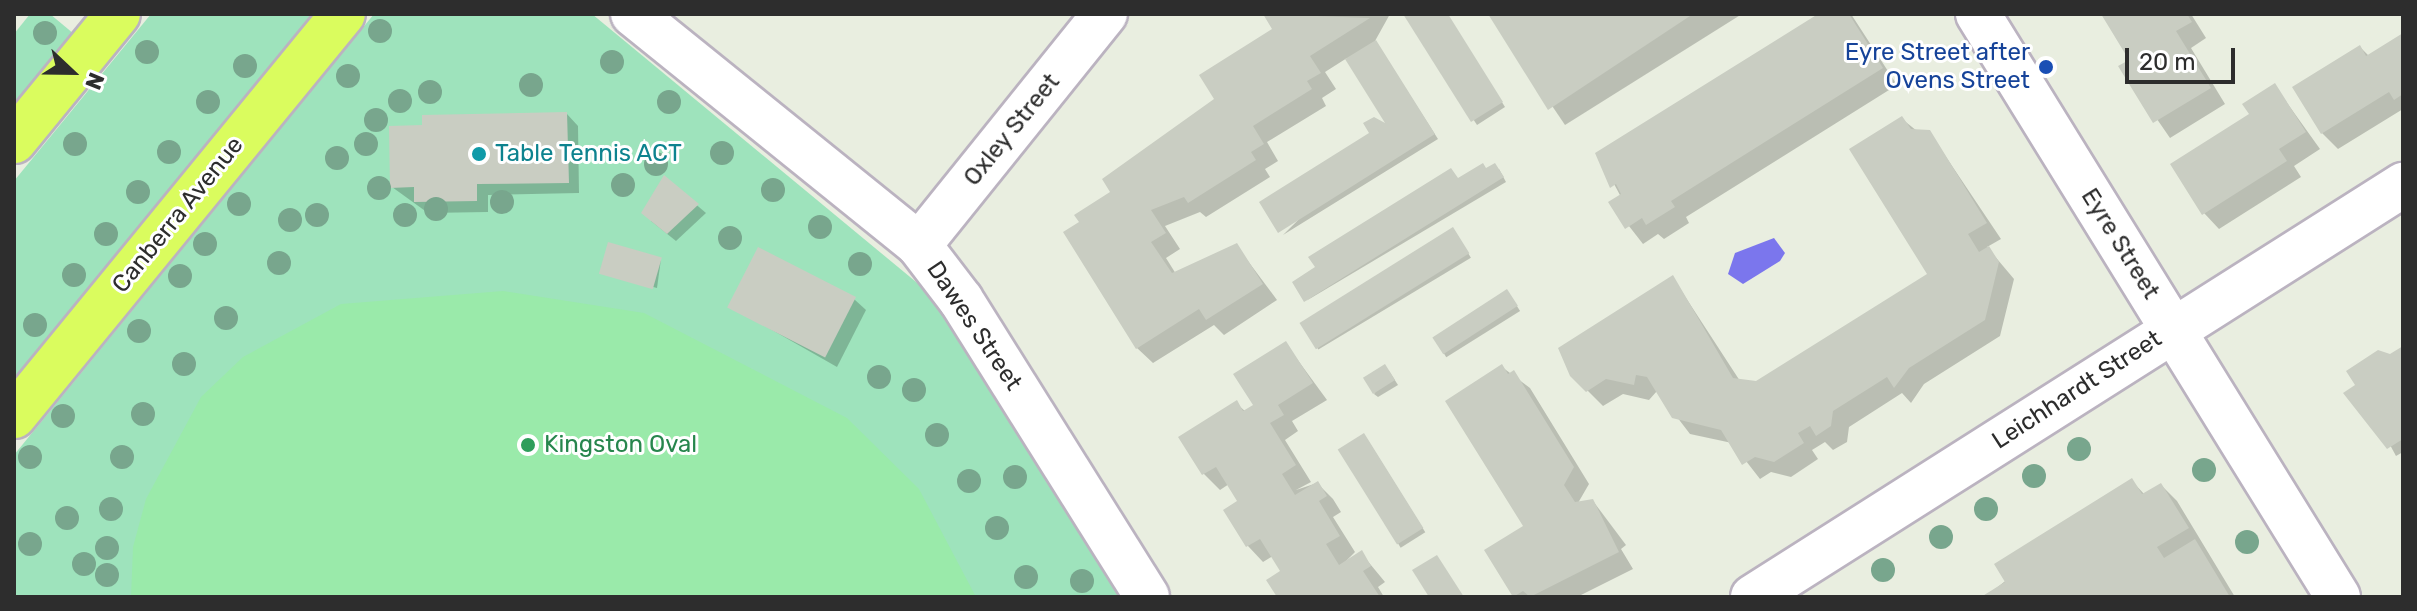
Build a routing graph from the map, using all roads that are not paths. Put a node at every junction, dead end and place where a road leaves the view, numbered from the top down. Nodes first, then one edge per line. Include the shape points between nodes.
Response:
1 (118, 14) edge
2 (343, 14) edge
3 (633, 14) edge
4 (1105, 14) edge
5 (1978, 14) edge
6 (14, 141) edge
7 (2403, 185) edge
8 (919, 245) junction
9 (2173, 329) junction
10 (14, 416) edge
11 (1147, 597) edge
12 (1753, 597) edge
13 (2338, 597) edge

1 - 6 highway
2 - 10 highway, Canberra Avenue
3 - 8 street, Dawes Street
4 - 8 street, Oxley Street
5 - 9 street, Eyre Street
7 - 9 street, Leichhardt Street
8 - 11 street, Dawes Street via 961,300
9 - 12 street, Leichhardt Street
9 - 13 street, Eyre Street

